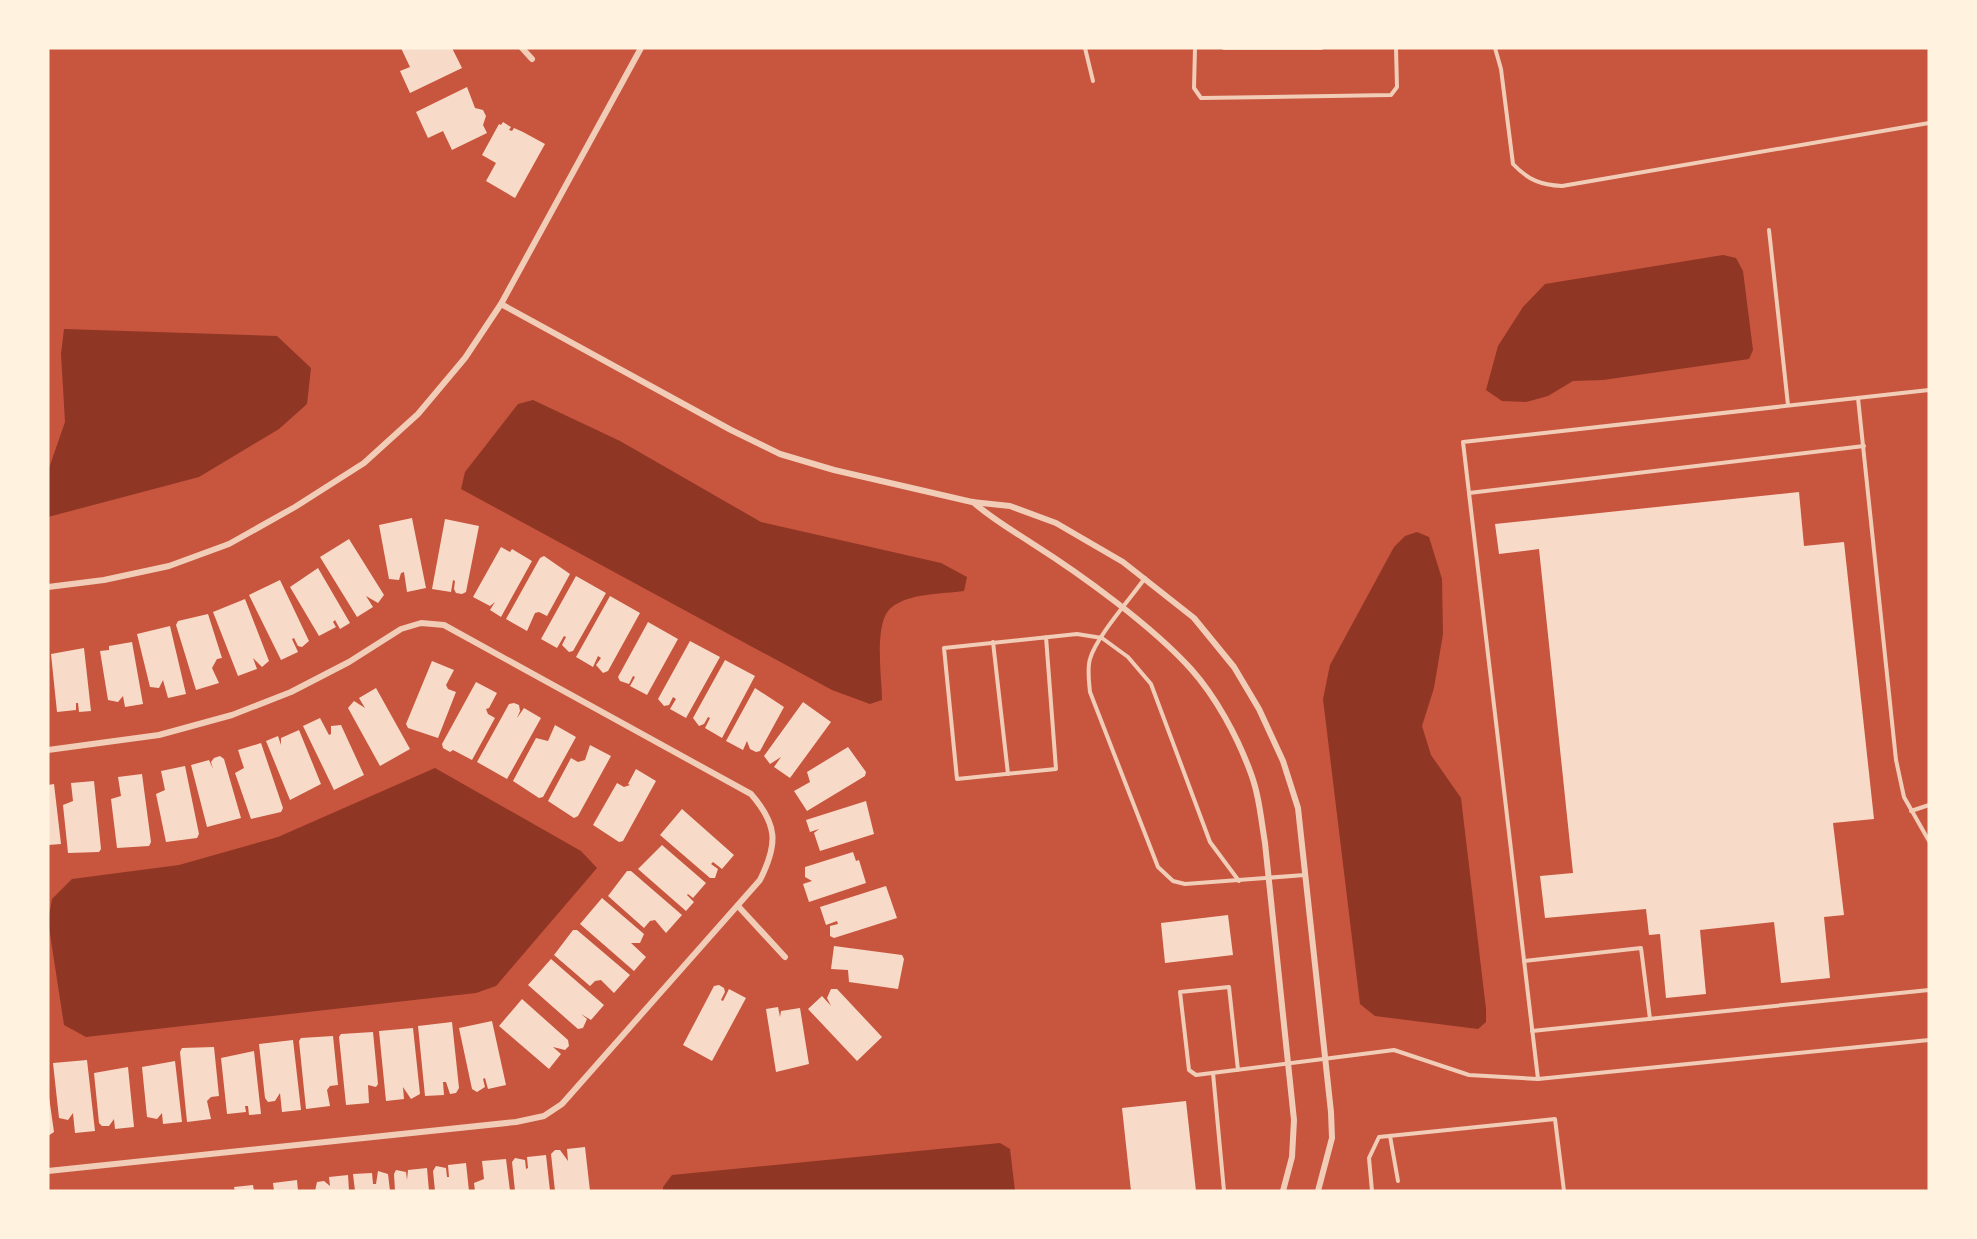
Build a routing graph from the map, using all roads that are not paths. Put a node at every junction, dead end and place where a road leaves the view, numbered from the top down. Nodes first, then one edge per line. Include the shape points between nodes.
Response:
1 (522, 48) edge
2 (641, 48) edge
3 (1085, 48) edge
4 (1195, 48) edge
5 (1224, 48) edge
6 (1321, 48) edge
7 (1396, 48) edge
8 (1495, 48) edge
9 (532, 58) dead end
10 (1093, 81) dead end
11 (1929, 123) edge
12 (1769, 230) dead end
13 (501, 304) junction
14 (1929, 390) edge
15 (1858, 398) junction
16 (1788, 405) junction
17 (1863, 446) junction
18 (1469, 493) junction
19 (972, 502) junction
20 (1145, 578) junction
21 (48, 587) edge
22 (1123, 610) junction
23 (1046, 637) junction
24 (1102, 638) junction
25 (993, 642) junction
26 (48, 750) edge
27 (1008, 774) junction
28 (1929, 805) edge
29 (1911, 811) junction
30 (1929, 842) edge
31 (1305, 875) junction
32 (1268, 878) junction
33 (1239, 881) junction
34 (738, 906) junction
35 (785, 957) dead end
36 (1524, 961) junction
37 (1929, 990) edge
38 (1650, 1019) junction
39 (1532, 1031) junction
40 (1929, 1040) edge
41 (1324, 1057) junction
42 (1288, 1064) junction
43 (1238, 1070) junction
44 (1213, 1073) junction
45 (1538, 1079) junction
46 (1390, 1136) junction
47 (48, 1170) edge
48 (1398, 1181) dead end
49 (1224, 1191) edge
50 (1283, 1191) edge
51 (1318, 1191) edge
52 (1372, 1191) edge
53 (1564, 1191) edge

1 - 9 street
2 - 13 street
3 - 10 lane
4 - 7 lane via 1194,88 1201,98 1258,99 1391,95 1397,87
5 - 6 lane
8 - 11 lane via 1502,69 1513,164 1523,176 1542,185 1562,186
12 - 16 lane
13 - 19 street via 780,454
13 - 21 street via 465,358 418,414 364,463 295,507 229,544 169,566
14 - 15 lane
15 - 16 lane
15 - 17 lane
16 - 18 lane via 1463,442
17 - 18 lane
17 - 29 lane via 1896,760
18 - 36 lane
19 - 20 street via 1010,506 1056,523
19 - 22 street
20 - 22 lane
20 - 31 street via 1194,618 1234,667 1259,709 1283,761 1298,808
22 - 24 lane
22 - 32 street via 1191,669 1221,712 1250,771 1258,800
23 - 24 lane via 1077,634
23 - 25 lane
23 - 27 lane via 1056,769
24 - 33 lane via 1128,657 1151,684 1210,842
24 - 33 lane via 1090,659 1090,692 1158,867 1173,881 1185,884
25 - 27 lane
25 - 27 lane via 944,648 957,779
26 - 34 street via 159,735 232,715 349,662 400,629 421,623 444,625 751,795 768,813 774,836 771,858 760,880
28 - 29 lane
29 - 30 lane
31 - 32 lane
31 - 41 street
32 - 33 lane
32 - 42 street
34 - 35 street
34 - 47 street via 562,1104 544,1116
36 - 38 lane via 1641,948
36 - 39 lane
37 - 38 lane
38 - 39 lane
39 - 45 lane
40 - 45 lane
41 - 42 lane
41 - 45 lane via 1394,1050 1469,1075
41 - 51 street via 1332,1138
42 - 43 lane
42 - 50 street via 1292,1156
43 - 44 lane
43 - 44 lane via 1229,987 1180,992 1189,1070 1196,1075
44 - 49 lane
46 - 48 lane
46 - 52 lane via 1379,1137 1369,1158
46 - 53 lane via 1555,1119

